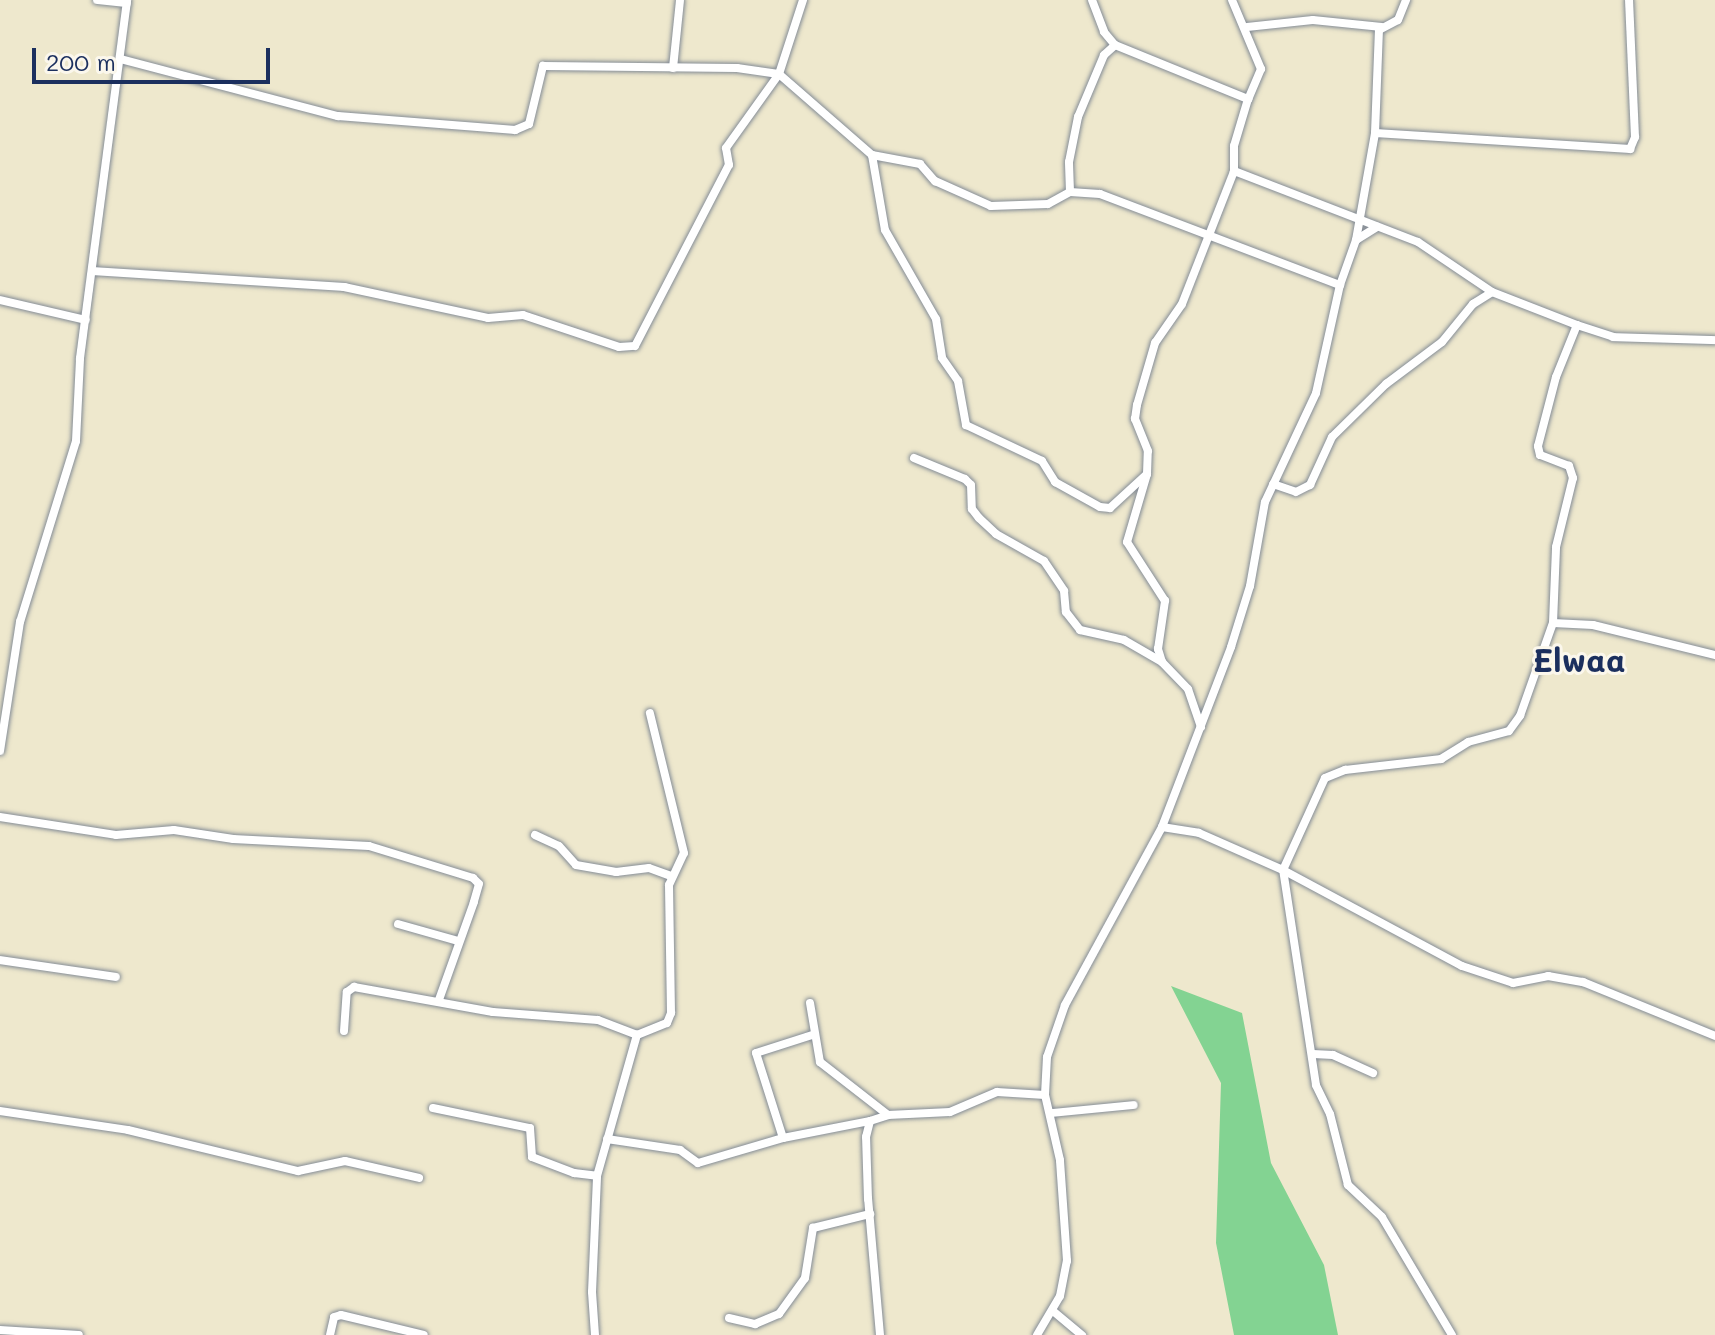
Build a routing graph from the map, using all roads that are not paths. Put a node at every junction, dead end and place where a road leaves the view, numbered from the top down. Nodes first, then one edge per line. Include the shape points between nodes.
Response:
1 (97, 0) edge
2 (680, 0) edge
3 (803, 0) edge
4 (1092, 0) edge
5 (1232, 0) edge
6 (1406, 0) edge
7 (1629, 0) edge
8 (127, 1) edge
9 (1247, 27) junction
10 (1382, 27) junction
11 (1115, 45) junction
12 (120, 59) junction
13 (673, 68) junction
14 (779, 74) junction
15 (1248, 99) junction
16 (1375, 133) junction
17 (872, 155) junction
18 (1234, 171) junction
19 (1070, 192) junction
20 (1360, 221) junction
21 (1377, 227) junction
22 (1208, 238) junction
23 (1356, 240) junction
24 (92, 271) junction
25 (1340, 285) junction
26 (1492, 292) junction
27 (0, 300) edge
28 (86, 320) junction
29 (1577, 325) junction
30 (1715, 340) edge
31 (914, 458) dead end
32 (1147, 474) junction
33 (1273, 484) junction
34 (1553, 623) junction
35 (1715, 655) edge
36 (1162, 662) junction
37 (650, 713) dead end
38 (1201, 728) junction
39 (0, 751) edge
40 (0, 817) edge
41 (1162, 827) junction
42 (535, 835) dead end
43 (1283, 870) junction
44 (671, 876) junction
45 (398, 924) dead end
46 (458, 941) junction
47 (0, 960) edge
48 (116, 977) dead end
49 (439, 1000) junction
50 (810, 1003) dead end
51 (344, 1031) dead end
52 (637, 1035) junction
53 (812, 1035) junction
54 (1715, 1036) edge
55 (1313, 1054) junction
56 (1373, 1073) dead end
57 (1045, 1095) junction
58 (1134, 1105) dead end
59 (433, 1108) dead end
60 (0, 1111) edge
61 (1052, 1113) junction
62 (888, 1115) junction
63 (870, 1121) junction
64 (783, 1138) junction
65 (607, 1139) junction
66 (597, 1176) junction
67 (419, 1178) dead end
68 (870, 1214) junction
69 (1053, 1311) junction
70 (729, 1318) dead end
71 (0, 1330) edge
72 (79, 1335) edge
73 (330, 1335) edge
74 (424, 1335) edge
75 (595, 1335) edge
76 (880, 1335) edge
77 (1037, 1335) edge
78 (1082, 1335) edge
79 (1452, 1335) edge

1 - 8 street
2 - 13 street
3 - 14 street
4 - 11 street
5 - 9 street
6 - 10 street via 1398,20
7 - 16 street via 1635,137 1630,149
8 - 12 street
9 - 10 street via 1313,20
9 - 15 street via 1261,69
10 - 16 street
11 - 15 street
11 - 19 street via 1104,55 1078,117 1069,162
12 - 13 street via 338,116 515,130 529,124 543,66
12 - 24 street
13 - 14 street
14 - 17 street
14 - 24 street via 726,148 729,165 635,346 619,347 523,315 488,318 344,287
15 - 18 street via 1234,146
16 - 20 street
17 - 19 street via 920,164 935,181 991,206 1048,204
17 - 32 street via 885,230 936,319 942,358 958,381 966,425 1042,461 1052,480 1100,507 1110,508
18 - 20 street
18 - 22 street
19 - 22 street via 1100,194
20 - 21 street
20 - 23 street
21 - 23 street
21 - 26 street via 1428,247
22 - 25 street
22 - 32 street via 1182,304 1155,343 1137,405 1135,419 1148,451
23 - 25 street
24 - 28 street
25 - 33 street via 1316,393
26 - 29 street
26 - 33 street via 1332,437 1310,485 1296,492
27 - 28 street
28 - 39 street via 76,441 20,622
29 - 30 street via 1613,337
29 - 34 street via 1556,377 1538,451 1573,473 1556,547
31 - 36 street via 969,482 972,509 996,534 1044,561 1064,591 1066,612 1080,630 1124,640
32 - 36 street via 1127,542 1165,601 1158,646
33 - 38 street via 1245,605
34 - 35 street via 1593,625
34 - 43 street via 1531,690 1509,731 1468,742 1441,759 1333,773 1320,785
36 - 38 street via 1188,689
37 - 44 street via 683,850
38 - 41 street
40 - 46 street via 116,835 174,830 233,839 369,846 415,858 479,884
41 - 43 street via 1199,833
41 - 57 street via 1065,1005 1047,1057
42 - 44 street via 559,846 576,865 616,872 649,868
43 - 54 street via 1462,966 1513,983 1548,976 1576,980
43 - 55 street
44 - 52 street via 673,1005 667,1023
45 - 46 street
46 - 49 street
47 - 48 street
49 - 51 street via 354,987 347,992
49 - 52 street via 493,1012 617,1024
50 - 53 street
52 - 65 street
53 - 62 street via 820,1062
53 - 64 street via 756,1053
55 - 56 street via 1333,1055
55 - 79 street via 1316,1085 1330,1114 1348,1185 1382,1217
57 - 61 street
57 - 62 street via 997,1092 950,1112
58 - 61 street
59 - 66 street via 530,1128 532,1157
60 - 67 street via 128,1130 298,1171 345,1161
61 - 69 street via 1067,1251 1065,1278
62 - 63 street
63 - 64 street
63 - 68 street
64 - 65 street via 698,1163 680,1150
65 - 66 street
66 - 75 street
68 - 70 street via 813,1228 805,1278 779,1314 755,1324
68 - 76 street
69 - 77 street
69 - 78 street
71 - 72 street
73 - 74 street via 334,1317 341,1315

